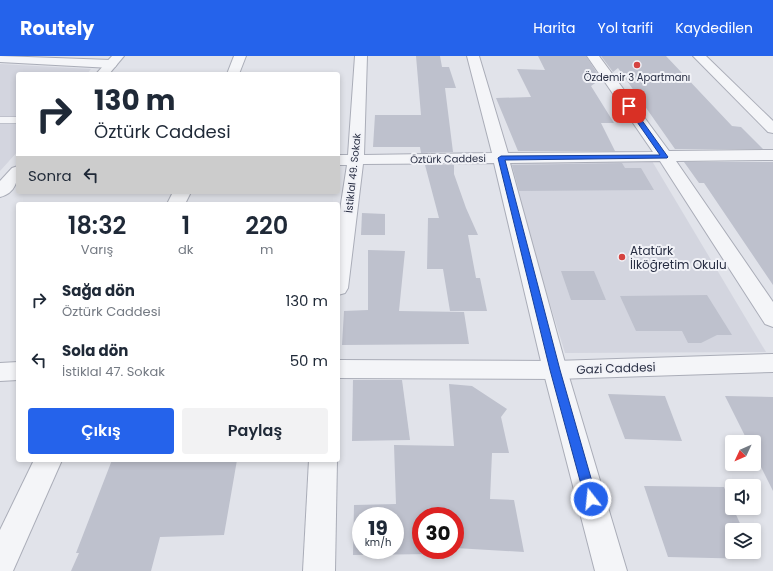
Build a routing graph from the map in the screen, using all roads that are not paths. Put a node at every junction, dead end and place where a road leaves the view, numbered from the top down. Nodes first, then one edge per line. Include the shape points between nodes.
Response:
1 (240, 56) edge
2 (361, 56) edge
3 (473, 56) edge
4 (593, 56) edge
5 (699, 56) edge
6 (0, 58) edge
7 (114, 60) edge
8 (104, 72) edge
9 (234, 72) edge
10 (0, 120) edge
11 (16, 120) edge
12 (773, 129) edge
13 (773, 156) edge
14 (665, 157) junction
15 (501, 158) junction
16 (340, 160) edge
17 (356, 160) junction
18 (16, 174) edge
19 (0, 192) edge
20 (340, 274) edge
21 (773, 319) edge
22 (773, 363) edge
23 (340, 369) edge
24 (555, 370) junction
25 (16, 371) edge
26 (0, 372) edge
27 (47, 462) edge
28 (323, 462) edge
29 (0, 564) edge
30 (319, 571) edge
31 (611, 571) edge

1 - 9 street
2 - 17 street, İstiklal 49. Sokak
3 - 15 street
4 - 14 street
5 - 12 street
6 - 7 street
7 - 8 street
10 - 11 lane
13 - 14 street, Öztürk Caddesi
14 - 15 street, Öztürk Caddesi
14 - 21 street
15 - 17 street, Öztürk Caddesi
15 - 24 street
16 - 17 street, Öztürk Caddesi
17 - 20 street, İstiklal 49. Sokak
18 - 19 street
22 - 24 street, Gazi Caddesi
23 - 24 street, Gazi Caddesi
24 - 31 street
25 - 26 street
27 - 29 street
28 - 30 street

